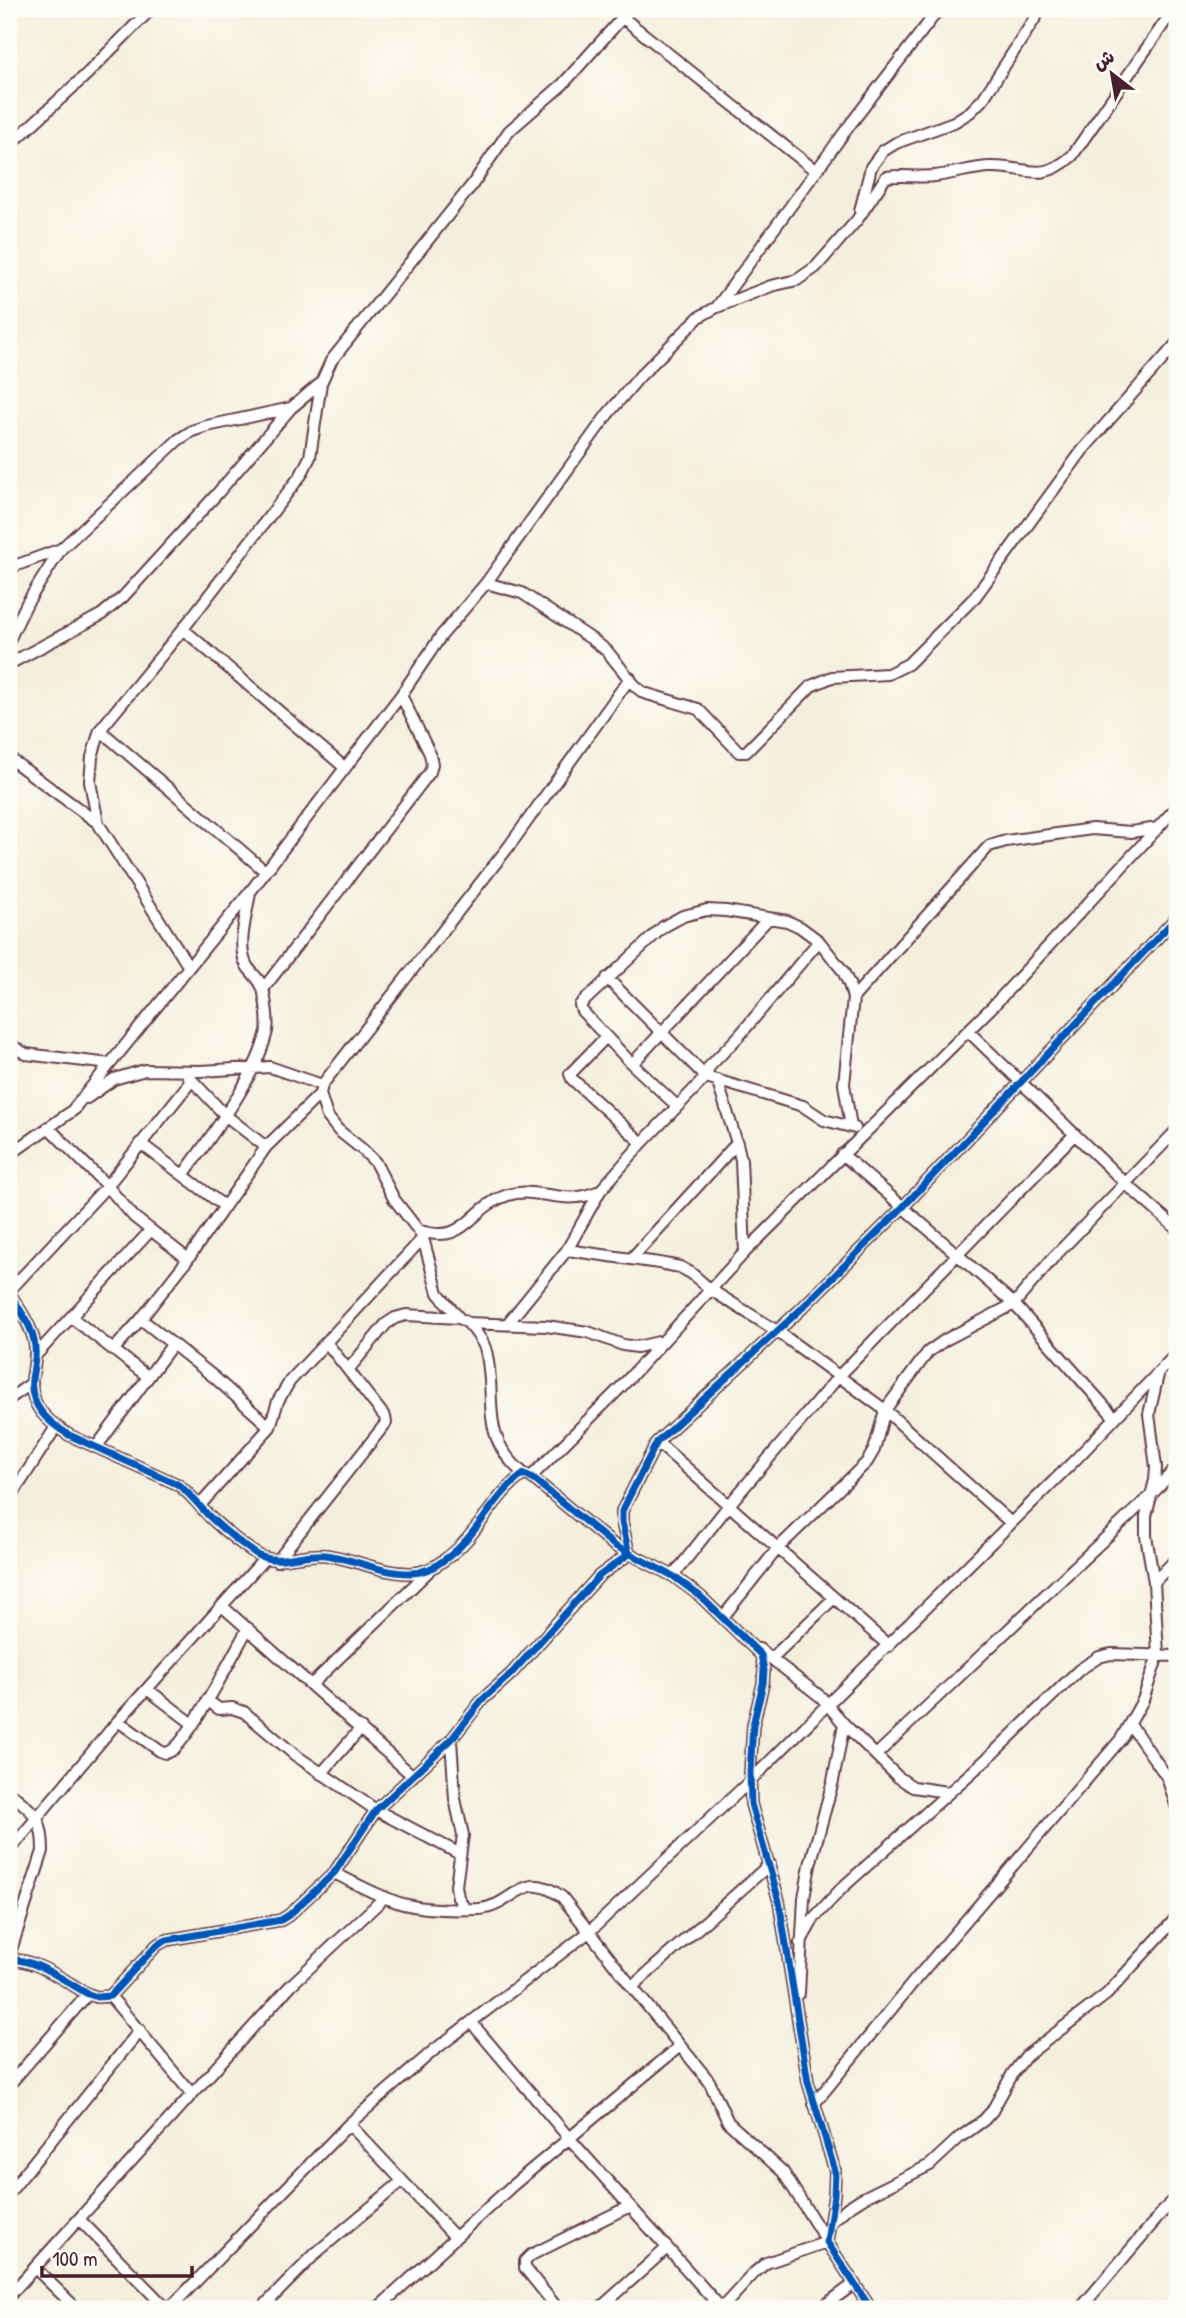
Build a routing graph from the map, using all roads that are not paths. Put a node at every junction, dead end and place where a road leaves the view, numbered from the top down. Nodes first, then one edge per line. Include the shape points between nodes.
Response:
1 (151, 9) edge
2 (939, 9) edge
3 (1041, 9) edge
4 (1174, 9) edge
5 (626, 13) edge
6 (9, 146) edge
7 (816, 172) junction
8 (857, 220) junction
9 (717, 307) junction
10 (1177, 343) edge
11 (321, 383) junction
12 (290, 408) junction
13 (61, 549) junction
14 (9, 568) edge
15 (486, 583) junction
16 (183, 629) junction
17 (9, 640) edge
18 (9, 664) edge
19 (630, 678) junction
20 (401, 695) junction
21 (100, 730) junction
22 (9, 758) edge
23 (344, 767) junction
24 (1177, 808) edge
25 (98, 823) junction
26 (1159, 827) junction
27 (265, 871) junction
28 (250, 891) junction
29 (1177, 917) edge
30 (769, 918) junction
31 (818, 941) junction
32 (189, 967) junction
33 (607, 978) junction
34 (264, 988) junction
35 (853, 998) junction
36 (968, 1031) junction
37 (661, 1033) junction
38 (606, 1037) junction
39 (9, 1044) edge
40 (110, 1064) junction
41 (632, 1064) junction
42 (253, 1067) junction
43 (183, 1070) junction
44 (706, 1076) junction
45 (192, 1080) junction
46 (717, 1080) junction
47 (1020, 1083) junction
48 (321, 1090) junction
49 (677, 1106) junction
50 (71, 1112) junction
51 (225, 1115) junction
52 (48, 1127) junction
53 (851, 1127) junction
54 (866, 1130) junction
55 (1177, 1130) edge
56 (1074, 1135) junction
57 (140, 1143) junction
58 (642, 1143) junction
59 (737, 1143) junction
60 (266, 1147) junction
61 (842, 1154) junction
62 (9, 1155) edge
63 (184, 1174) junction
64 (1125, 1183) junction
65 (107, 1186) junction
66 (600, 1191) junction
67 (223, 1206) junction
68 (902, 1208) junction
69 (1177, 1229) edge
70 (151, 1230) junction
71 (420, 1234) junction
72 (567, 1250) junction
73 (745, 1252) junction
74 (958, 1256) junction
75 (188, 1259) junction
76 (631, 1259) junction
77 (711, 1290) junction
78 (9, 1292) edge
79 (1014, 1304) junction
80 (71, 1317) junction
81 (141, 1319) junction
82 (463, 1320) junction
83 (508, 1323) junction
84 (778, 1331) junction
85 (326, 1342) junction
86 (659, 1342) junction
87 (173, 1345) junction
88 (114, 1349) junction
89 (1177, 1353) edge
90 (36, 1355) junction
91 (348, 1370) junction
92 (1158, 1373) junction
93 (147, 1376) junction
94 (839, 1376) junction
95 (32, 1383) junction
96 (9, 1399) edge
97 (885, 1410) junction
98 (1115, 1418) junction
99 (56, 1427) junction
100 (270, 1427) junction
101 (657, 1443) junction
102 (97, 1447) junction
103 (1177, 1466) edge
104 (528, 1475) junction
105 (1152, 1494) junction
106 (9, 1500) edge
107 (201, 1504) junction
108 (729, 1505) junction
109 (1011, 1523) junction
110 (778, 1548) junction
111 (629, 1554) junction
112 (265, 1558) junction
113 (1177, 1558) edge
114 (276, 1561) junction
115 (429, 1570) junction
116 (673, 1576) junction
117 (1154, 1581) junction
118 (834, 1598) junction
119 (222, 1606) junction
120 (723, 1617) junction
121 (247, 1628) junction
122 (752, 1644) junction
123 (889, 1646) junction
124 (1158, 1655) junction
125 (1177, 1656) edge
126 (772, 1658) junction
127 (312, 1684) junction
128 (147, 1689) junction
129 (207, 1700) junction
130 (828, 1706) junction
131 (118, 1721) junction
132 (193, 1724) junction
133 (844, 1724) junction
134 (1131, 1726) junction
135 (360, 1728) junction
136 (451, 1740) junction
137 (876, 1755) junction
138 (321, 1774) junction
139 (413, 1776) junction
140 (750, 1781) junction
141 (9, 1792) edge
142 (947, 1792) junction
143 (1177, 1808) edge
144 (376, 1810) junction
145 (37, 1815) junction
146 (9, 1851) edge
147 (460, 1854) junction
148 (770, 1864) junction
149 (334, 1873) junction
150 (385, 1897) junction
151 (465, 1909) junction
152 (1177, 1917) edge
153 (589, 1932) junction
154 (800, 1943) junction
155 (9, 1957) edge
156 (632, 1987) junction
157 (88, 1994) junction
158 (110, 1996) junction
159 (798, 2021) junction
160 (471, 2022) junction
161 (140, 2030) junction
162 (680, 2046) junction
163 (9, 2085) edge
164 (191, 2093) junction
165 (814, 2104) junction
166 (349, 2124) junction
167 (569, 2138) junction
168 (402, 2181) junction
169 (9, 2193) edge
170 (1177, 2195) edge
171 (630, 2206) junction
172 (79, 2219) junction
173 (830, 2223) junction
174 (455, 2237) junction
175 (827, 2242) junction
176 (667, 2248) junction
177 (35, 2268) junction
178 (854, 2284) junction
179 (9, 2296) edge
180 (77, 2309) edge
181 (168, 2309) edge
182 (261, 2309) edge
183 (377, 2309) edge
184 (558, 2309) edge
185 (599, 2309) edge
186 (721, 2309) edge
187 (821, 2309) edge
188 (871, 2309) edge
189 (1080, 2309) edge

1 - 6 street
2 - 7 street
3 - 8 street via 970,112 883,150 870,167
4 - 8 street via 1072,156 1059,167 1030,173 994,167 886,177
5 - 7 street
5 - 11 street via 562,85 509,131 472,186 331,361
7 - 9 street
8 - 9 street via 816,267 797,280
9 - 15 street via 691,323 607,415
10 - 19 street via 1082,451 975,597 898,671 818,681 746,752 739,752 698,709 644,692
11 - 12 street
11 - 16 street via 310,457 301,475
12 - 13 street via 192,431
12 - 18 street via 123,597 85,625
13 - 14 street
13 - 17 street
15 - 19 street via 522,593 607,651
15 - 20 street via 441,636
16 - 21 street
16 - 23 street
19 - 48 street via 510,845
20 - 23 street
20 - 34 street via 430,754 430,772
21 - 25 street via 90,782
21 - 27 street
22 - 25 street
23 - 27 street
24 - 26 street
25 - 32 street
26 - 35 street via 1131,832 1092,829 989,846
26 - 36 street
27 - 28 street
28 - 32 street
28 - 34 street via 244,954
29 - 47 street
30 - 31 street via 800,927
30 - 33 street via 708,910 683,916 663,927
30 - 37 street
31 - 35 street via 843,971
31 - 44 street
32 - 40 street
33 - 37 street
33 - 38 street via 580,1005
34 - 42 street via 268,1022
35 - 53 street via 844,1084
36 - 47 street
36 - 54 street
37 - 41 street
37 - 44 street
38 - 41 street
38 - 58 street via 570,1074
39 - 40 street via 26,1054
40 - 50 street
41 - 49 street
42 - 43 street
42 - 48 street via 270,1067
42 - 51 street
43 - 45 street
43 - 50 street via 131,1072 114,1079
44 - 46 street
44 - 49 street
45 - 51 street
45 - 57 street
46 - 53 street via 803,1106 824,1120
46 - 59 street
47 - 56 street
47 - 68 street
48 - 60 street
48 - 71 street via 327,1116 375,1162
49 - 58 street
50 - 52 street
51 - 60 street
51 - 63 street
52 - 62 street
52 - 65 street
53 - 54 street
54 - 61 street
55 - 64 street
56 - 64 street
56 - 74 street
57 - 63 street
57 - 65 street
58 - 66 street
59 - 73 street
59 - 76 street
60 - 67 street
61 - 68 street
61 - 73 street
63 - 67 street
64 - 69 street
64 - 79 street
65 - 70 street
65 - 78 street
66 - 71 street via 583,1197 505,1195 458,1230 447,1235
66 - 72 street
67 - 75 street
68 - 74 street
68 - 84 street
70 - 75 street
70 - 80 street
71 - 82 street via 439,1293
71 - 85 street
72 - 76 street
72 - 83 street
73 - 77 street
74 - 79 street
74 - 94 street
75 - 81 street
76 - 77 street via 680,1267
77 - 84 street
77 - 86 street
78 - 90 street via 34,1337
79 - 97 street via 928,1352
79 - 98 street
80 - 88 street
80 - 90 street
81 - 87 street
81 - 88 street
82 - 83 street
82 - 91 street via 394,1318
82 - 104 street via 486,1350 500,1449
83 - 86 street via 588,1332 636,1347
84 - 94 street
84 - 101 street
85 - 91 street
85 - 100 street via 283,1391
86 - 104 street via 621,1387
87 - 93 street
87 - 100 street
88 - 93 street
89 - 92 street
90 - 95 street
91 - 114 street via 386,1423
92 - 98 street
92 - 105 street via 1149,1414 1156,1467
93 - 102 street
94 - 97 street
94 - 108 street
95 - 96 street
95 - 99 street via 34,1401
97 - 109 street
97 - 110 street via 867,1462
98 - 109 street
99 - 102 street
99 - 106 street
100 - 107 street
101 - 108 street
101 - 111 street via 622,1511
102 - 107 street via 177,1484
103 - 105 street
104 - 111 street
104 - 115 street via 498,1496 459,1549
105 - 117 street via 1146,1536
105 - 137 street
107 - 112 street via 209,1517
108 - 110 street
108 - 116 street
109 - 123 street
110 - 118 street
110 - 120 street
111 - 116 street
111 - 136 street via 599,1576 473,1710
112 - 114 street
112 - 119 street
113 - 117 street
114 - 115 street via 326,1555 388,1572
115 - 127 street
116 - 120 street
117 - 124 street
118 - 123 street
118 - 126 street
119 - 121 street
119 - 128 street
120 - 122 street
121 - 127 street
121 - 129 street
122 - 126 street
122 - 140 street via 761,1655 764,1684 753,1725
123 - 130 street
124 - 125 street
124 - 134 street
124 - 142 street via 1099,1657 1079,1670
126 - 130 street
127 - 135 street
128 - 131 street
128 - 132 street
129 - 132 street
129 - 138 street via 219,1709 244,1712
130 - 133 street
130 - 140 street
131 - 132 street via 165,1753 172,1751
131 - 145 street
133 - 137 street
133 - 154 street via 810,1865
134 - 143 street via 1167,1777
134 - 165 street
135 - 138 street
135 - 139 street
136 - 139 street
136 - 147 street via 463,1835
137 - 142 street via 913,1787
138 - 144 street
139 - 144 street
140 - 148 street via 751,1804
140 - 153 street
141 - 145 street
142 - 154 street via 843,1887 814,1918
144 - 147 street
144 - 149 street
145 - 146 street
145 - 155 street via 43,1851
147 - 151 street via 456,1886
148 - 156 street
148 - 159 street
149 - 150 street
149 - 158 street via 281,1920 182,1936 157,1945
150 - 151 street via 417,1906
150 - 164 street via 291,1985
151 - 153 street via 483,1909 528,1886 540,1885 562,1897
152 - 173 street via 1107,1994 1026,2056 984,2120 930,2165 847,2207
153 - 156 street
153 - 160 street
154 - 159 street
155 - 157 street via 36,1964
156 - 162 street
157 - 158 street
157 - 163 street
158 - 161 street
159 - 165 street
160 - 166 street
160 - 167 street
161 - 164 street
161 - 169 street
162 - 167 street
162 - 175 street via 709,2081 728,2122 783,2172
164 - 172 street
165 - 173 street via 835,2171
166 - 168 street
166 - 181 street
167 - 171 street
167 - 174 street
168 - 174 street
168 - 182 street via 316,2253
170 - 189 street
171 - 176 street
171 - 184 street via 525,2260 525,2268
172 - 177 street
172 - 181 street
173 - 175 street
174 - 183 street
175 - 178 street
175 - 186 street via 766,2263
176 - 185 street
176 - 186 street
177 - 179 street
177 - 180 street
178 - 187 street
178 - 188 street

